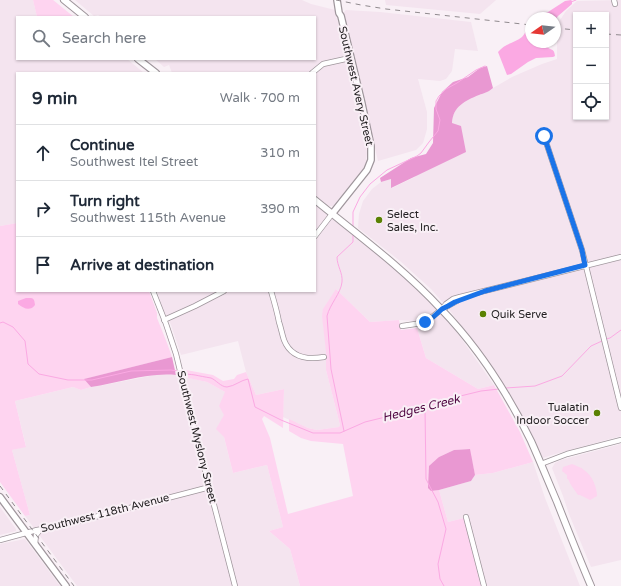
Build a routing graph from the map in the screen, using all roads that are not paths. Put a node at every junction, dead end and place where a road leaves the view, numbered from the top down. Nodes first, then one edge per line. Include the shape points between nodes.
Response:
1 (64, 0) edge
2 (338, 0) edge
3 (85, 16) edge
4 (350, 58) junction
5 (139, 60) edge
6 (155, 72) edge
7 (313, 72) edge
8 (544, 136) dead end
9 (316, 201) edge
10 (332, 214) junction
11 (316, 235) edge
12 (621, 257) edge
13 (585, 265) junction
14 (153, 292) edge
15 (222, 292) edge
16 (272, 292) edge
17 (442, 309) junction
18 (164, 320) junction
19 (402, 326) dead end
20 (324, 357) dead end
21 (621, 408) edge
22 (621, 440) edge
23 (541, 464) junction
24 (210, 487) junction
25 (0, 497) edge
26 (466, 517) dead end
27 (40, 530) junction
28 (27, 533) junction
29 (0, 540) edge
30 (35, 544) junction
31 (66, 586) edge
32 (235, 586) edge
33 (484, 586) edge
34 (590, 586) edge

1 - 3 highway
2 - 4 main road, Southwest Avery Street
4 - 7 street via 323,64
4 - 10 main road, Southwest Avery Street via 369,140 371,160 365,173
5 - 6 highway
8 - 13 street
9 - 10 highway
10 - 11 street
10 - 17 highway via 403,271
12 - 13 street
13 - 17 street via 454,299
13 - 21 street
14 - 18 street, Southwest Myslony Street
15 - 18 street
16 - 20 street via 288,347 306,358
17 - 19 street via 425,322
17 - 23 highway via 476,350 497,381 519,418
18 - 24 street, Southwest Myslony Street via 180,366
22 - 23 street via 567,454
23 - 34 highway
24 - 27 street, Southwest 118th Avenue
24 - 32 street, Southwest Myslony Street
25 - 28 main road
26 - 33 street
27 - 28 street, Southwest 118th Avenue
27 - 30 street via 35,537
28 - 29 street, Southwest 118th Avenue
28 - 30 main road
30 - 31 main road

